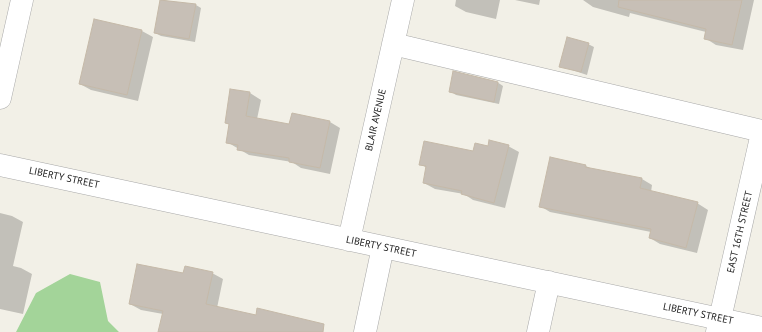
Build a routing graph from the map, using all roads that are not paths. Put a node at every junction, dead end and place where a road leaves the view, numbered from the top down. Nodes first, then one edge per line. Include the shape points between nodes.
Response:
1 (22, 0) edge
2 (403, 0) edge
3 (393, 44) junction
4 (0, 98) edge
5 (762, 132) edge
6 (0, 164) edge
7 (349, 240) junction
8 (383, 247) junction
9 (549, 282) junction
10 (719, 325) edge
11 (762, 328) edge
12 (365, 332) edge
13 (538, 332) edge

1 - 4 street
2 - 3 street, BLAIR AVENUE
3 - 5 street
3 - 7 street, BLAIR AVENUE
5 - 10 street, EAST 16TH STREET
6 - 7 street, LIBERTY STREET
7 - 8 street, LIBERTY STREET
8 - 9 street, LIBERTY STREET
8 - 12 street
9 - 10 street, LIBERTY STREET
9 - 13 street
10 - 11 street, LIBERTY STREET

